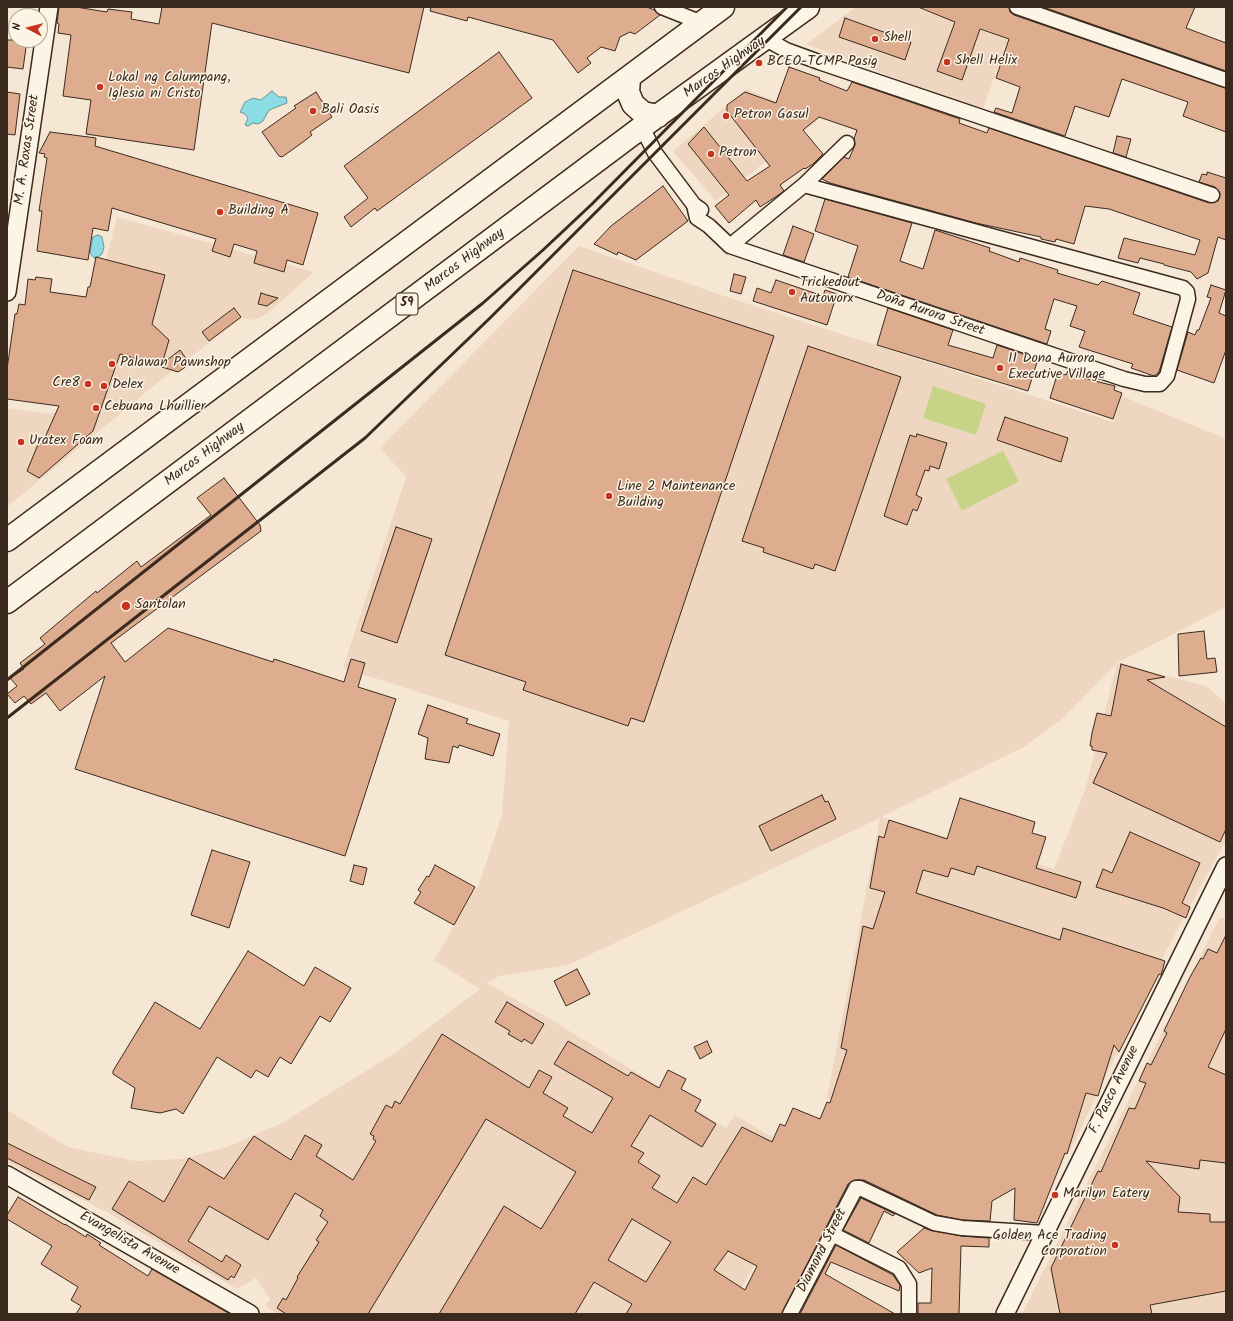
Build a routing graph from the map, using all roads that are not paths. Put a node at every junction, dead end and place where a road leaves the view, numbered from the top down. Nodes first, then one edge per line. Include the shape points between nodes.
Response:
1 (49, 7) edge
2 (662, 7) edge
3 (723, 7) edge
4 (808, 7) edge
5 (1017, 7) edge
6 (702, 23) junction
7 (766, 39) junction
8 (629, 78) junction
9 (1226, 80) edge
10 (605, 95) junction
11 (644, 126) junction
12 (847, 143) dead end
13 (804, 185) junction
14 (1212, 195) dead end
15 (730, 246) junction
16 (7, 292) edge
17 (7, 540) edge
18 (7, 602) edge
19 (1226, 866) edge
20 (7, 1175) edge
21 (1045, 1233) junction
22 (832, 1234) junction
23 (250, 1314) edge
24 (790, 1314) edge
25 (908, 1314) edge
26 (1005, 1314) edge

1 - 16 street, M. A. Roxas Street
2 - 6 street
3 - 6 main road
4 - 7 main road, Marcos Highway / 59
5 - 9 street
6 - 8 main road
7 - 11 main road, Marcos Highway / 59
7 - 14 street via 786,50 819,62
8 - 10 main road
8 - 11 main road via 628,92 633,104 643,112
10 - 11 main road via 618,99 627,107 632,121
10 - 17 main road
11 - 15 street, Doña Aurora Street via 655,153 694,205 697,218
11 - 18 main road, Marcos Highway / 59
12 - 13 street
13 - 15 street
13 - 15 street, Doña Aurora Street via 1183,288 1188,299 1167,376 1160,384 1124,379
19 - 21 street, F. Pasco Avenue
20 - 23 street, Evangelista Avenue
21 - 22 street, Diamond Street via 962,1228 934,1223 856,1188
21 - 26 street, F. Pasco Avenue
22 - 24 street, Diamond Street
22 - 25 street via 899,1268 909,1284

